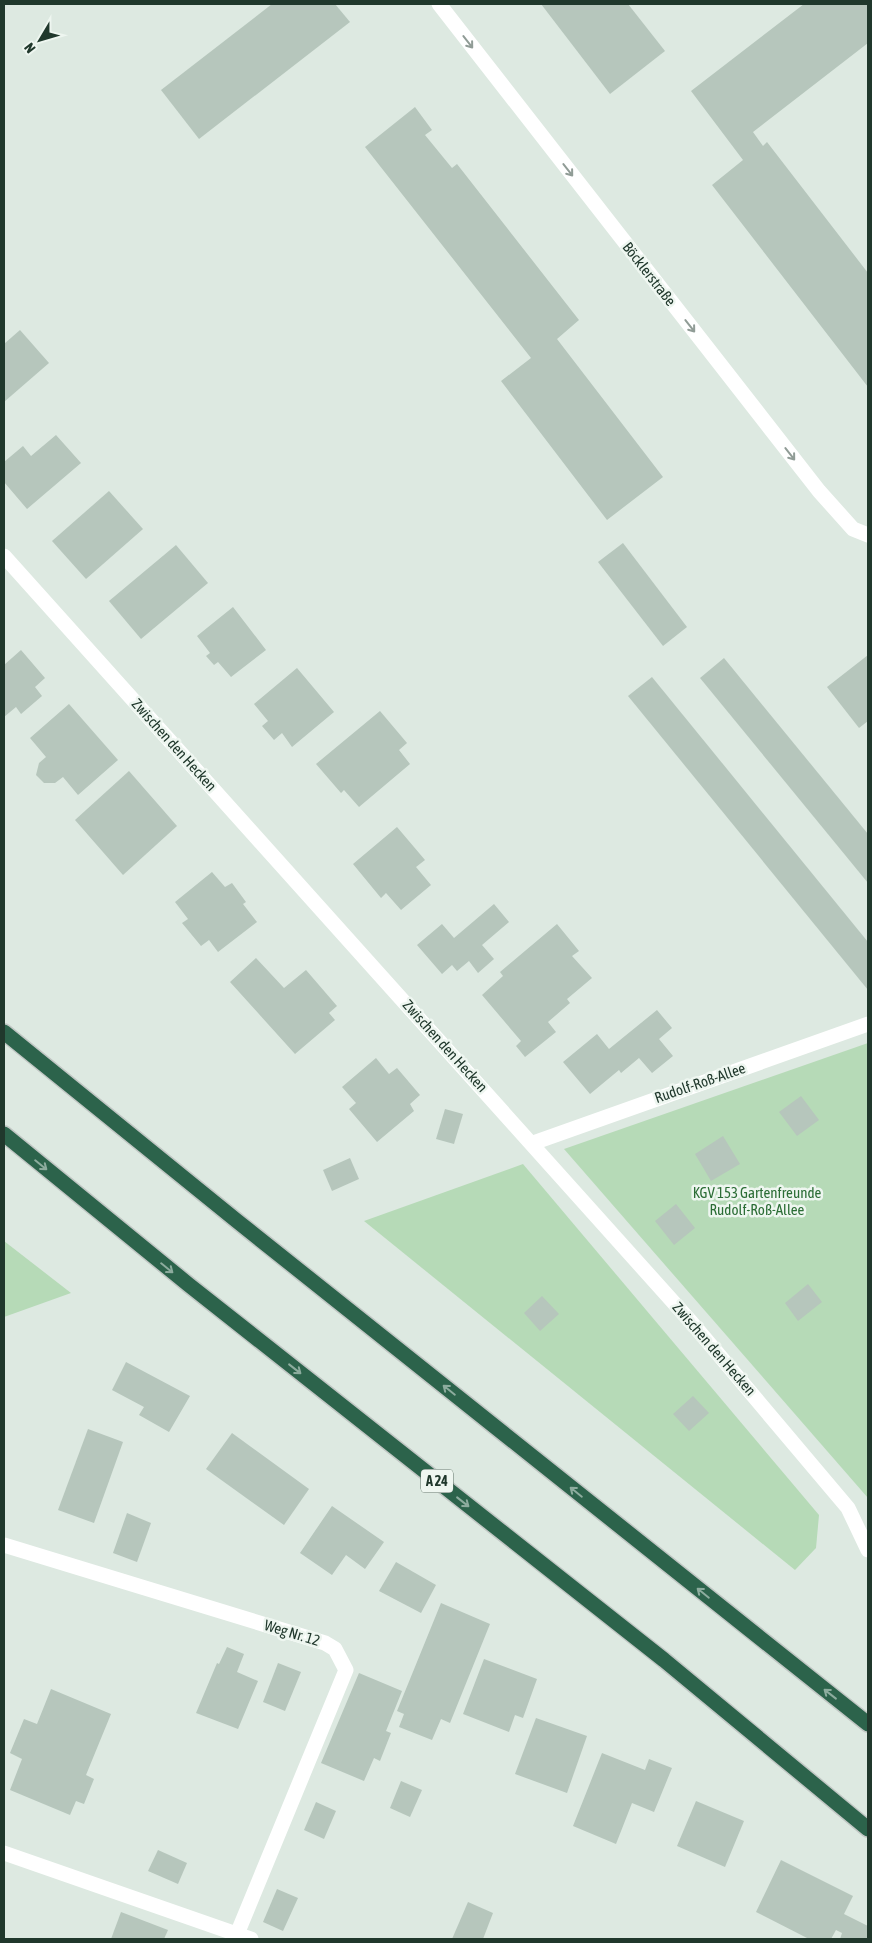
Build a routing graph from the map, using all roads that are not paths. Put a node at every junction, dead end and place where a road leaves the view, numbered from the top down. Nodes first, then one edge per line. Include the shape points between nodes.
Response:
1 (439, 4) edge
2 (868, 535) edge
3 (4, 556) edge
4 (868, 1024) edge
5 (4, 1032) edge
6 (4, 1134) edge
7 (532, 1143) junction
8 (4, 1545) edge
9 (868, 1550) edge
10 (868, 1724) edge
11 (868, 1829) edge
12 (4, 1853) edge
13 (236, 1937) edge
14 (251, 1939) edge

1 -> 2 street, Böcklerstraße via 819,491 853,529
3 - 7 street, Zwischen den Hecken
4 - 7 street, Rudolf-Roß-Allee
10 -> 5 highway
6 -> 11 highway, A 24 via 189,1285 656,1654
7 - 9 street, Zwischen den Hecken via 692,1323 848,1508
8 - 13 street, Weg Nr. 12 via 325,1643 335,1649 346,1670
12 - 13 street
13 - 14 street

